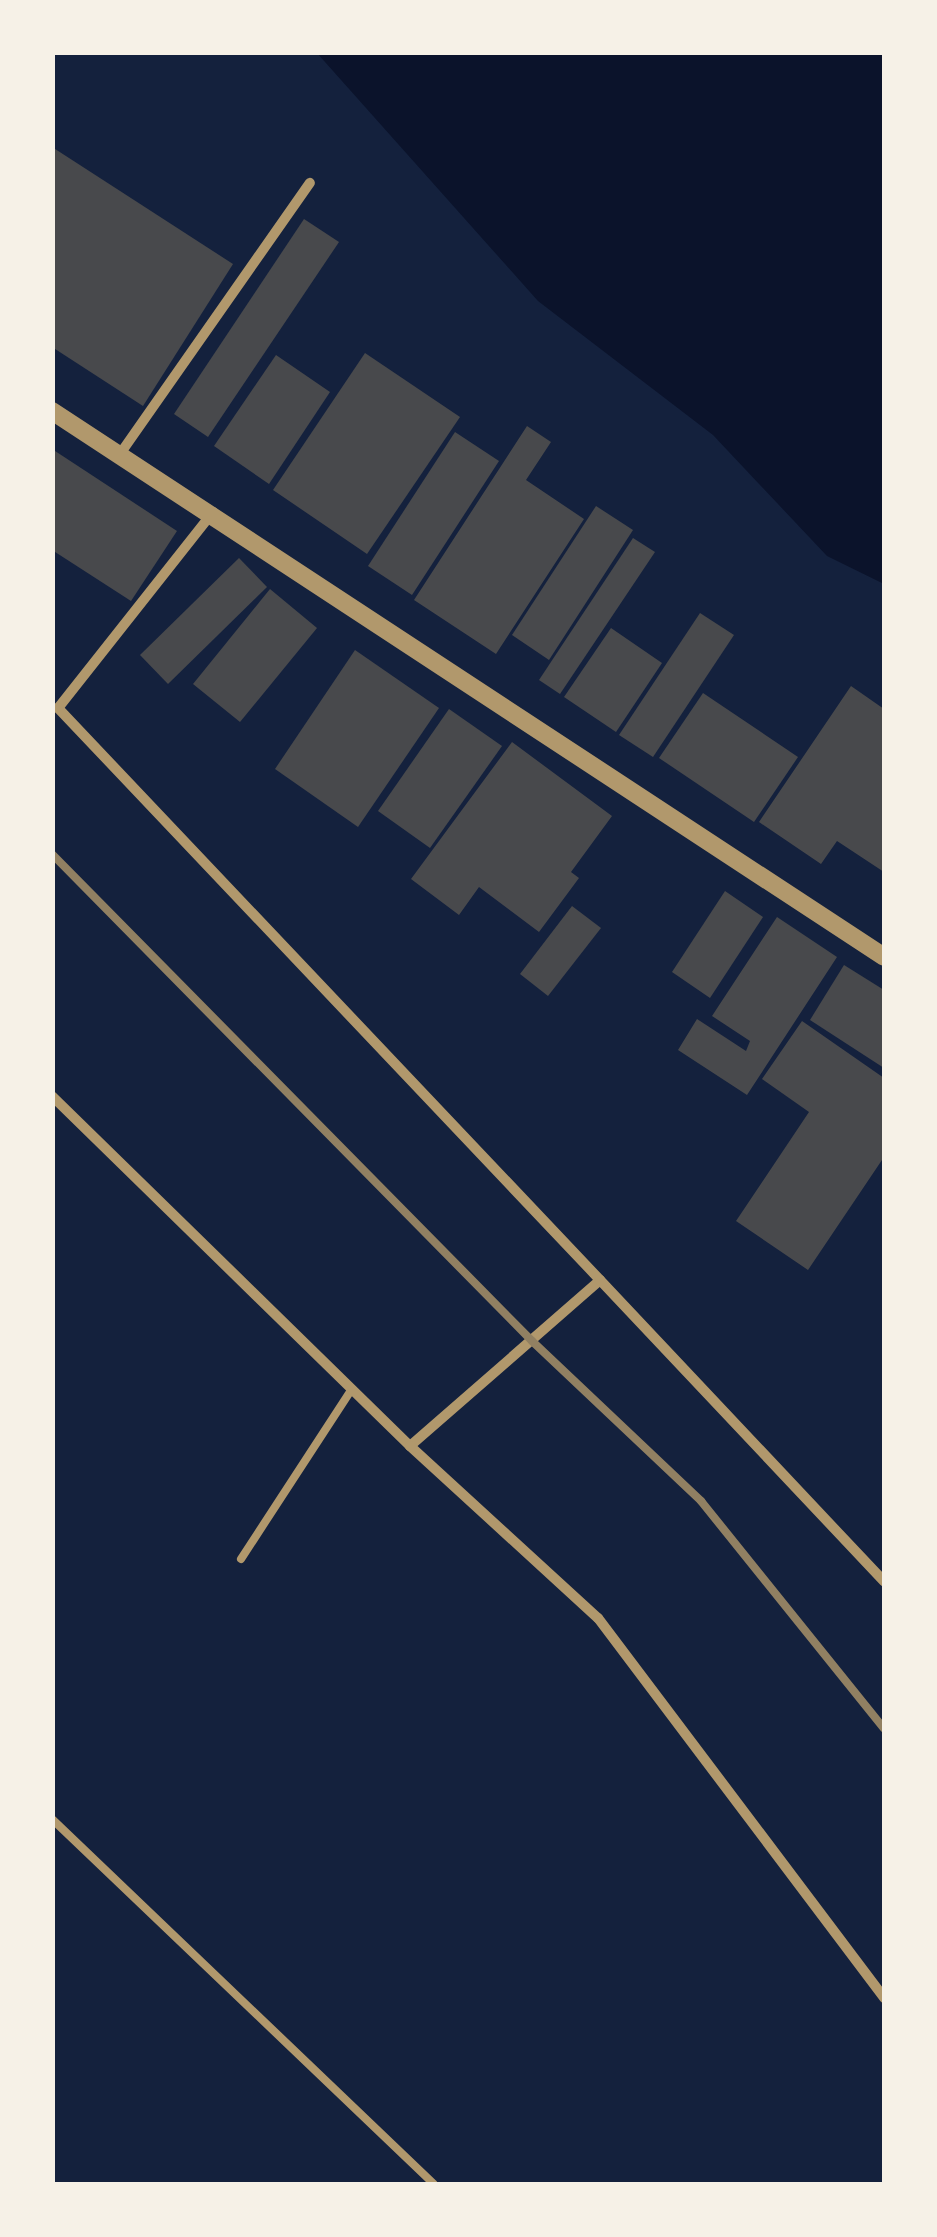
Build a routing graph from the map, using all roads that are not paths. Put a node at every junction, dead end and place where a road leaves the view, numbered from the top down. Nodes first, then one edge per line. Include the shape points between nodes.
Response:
1 (310, 183) dead end
2 (52, 412) edge
3 (120, 454) junction
4 (213, 512) junction
5 (884, 957) edge
6 (52, 1096) edge
7 (600, 1280) junction
8 (352, 1389) junction
9 (410, 1446) junction
10 (241, 1559) dead end
11 (884, 1580) edge
12 (52, 1819) edge
13 (884, 1998) edge
14 (434, 2184) edge

1 - 3 street
2 - 3 street
3 - 4 street
4 - 5 street
4 - 7 street via 58,708
6 - 8 street
7 - 9 street
7 - 11 street
8 - 9 street
8 - 10 lane
9 - 13 street via 598,1618
12 - 14 lane

